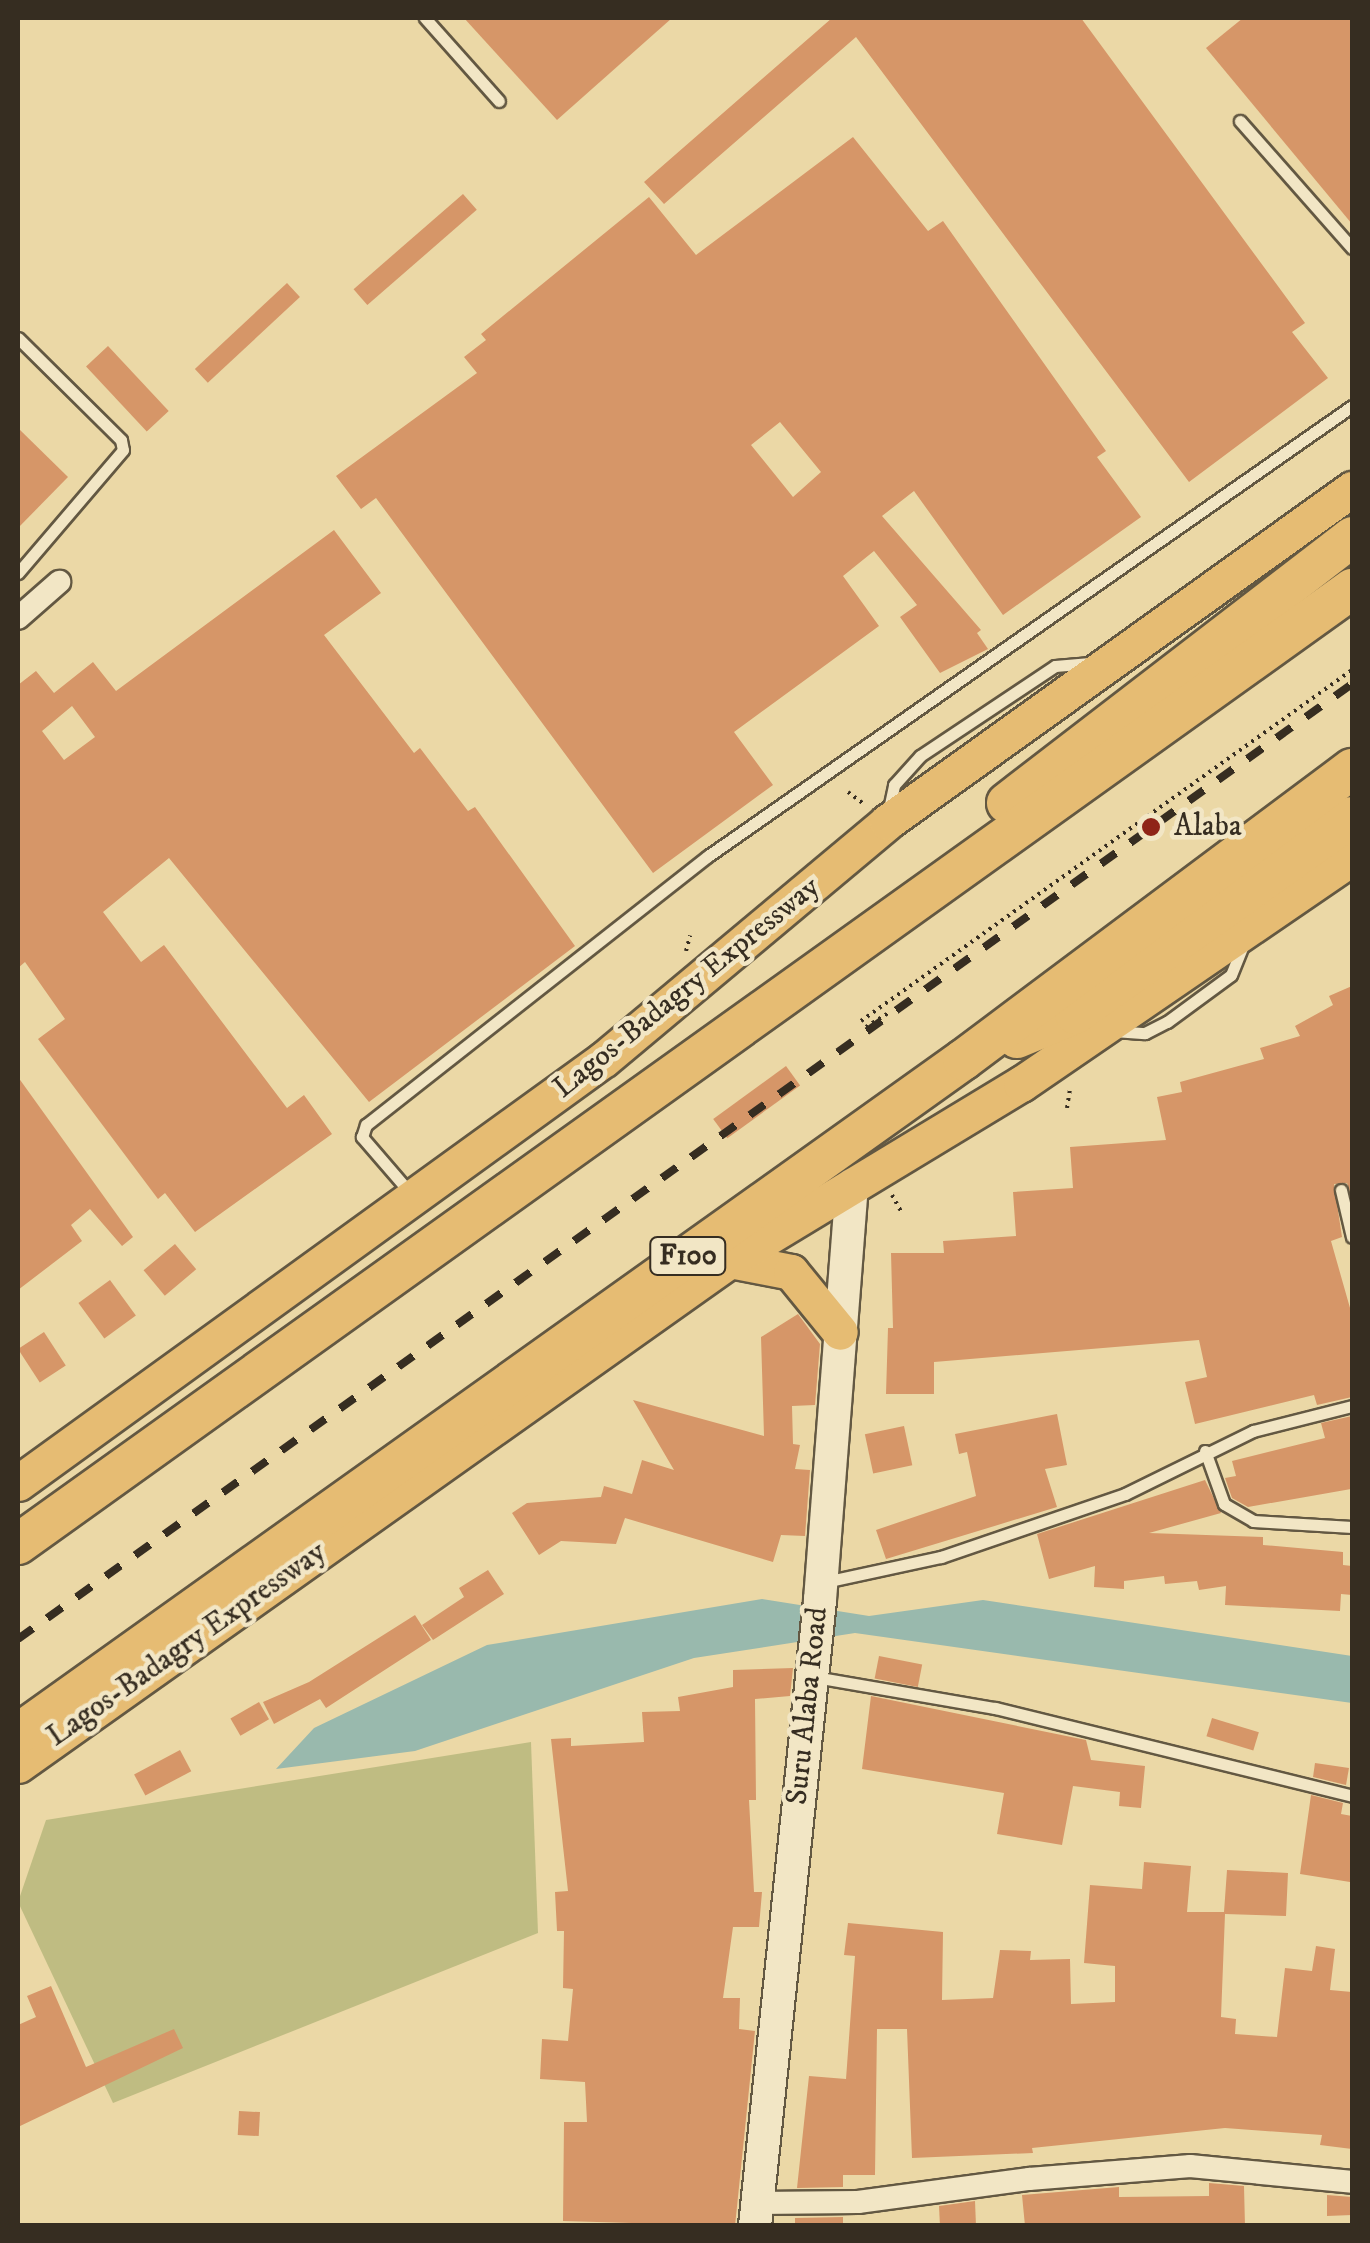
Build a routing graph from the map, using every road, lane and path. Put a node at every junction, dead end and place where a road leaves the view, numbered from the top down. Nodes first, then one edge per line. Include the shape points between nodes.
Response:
1 (425, 18) edge
2 (499, 101) dead end
3 (1240, 120) dead end
4 (1352, 248) edge
5 (18, 338) edge
6 (1352, 406) edge
7 (1352, 488) edge
8 (1352, 537) edge
9 (18, 574) edge
10 (59, 582) dead end
11 (1352, 589) edge
12 (18, 618) edge
13 (1352, 670) edge
14 (1352, 770) edge
15 (1352, 817) edge
16 (1352, 857) edge
17 (877, 923) junction
18 (890, 1012) dead end
19 (861, 1021) dead end
20 (866, 1028) dead end
21 (963, 1060) junction
22 (852, 1185) junction
23 (1340, 1190) dead end
24 (414, 1198) junction
25 (1352, 1237) edge
26 (730, 1260) junction
27 (840, 1332) junction
28 (1352, 1406) edge
29 (1206, 1451) junction
30 (18, 1482) edge
31 (1352, 1528) edge
32 (18, 1544) edge
33 (820, 1591) junction
34 (812, 1663) junction
35 (18, 1734) edge
36 (18, 1766) edge
37 (1352, 1796) edge
38 (1352, 2182) edge
39 (756, 2214) edge

1 - 2 lane
3 - 4 lane
5 - 9 lane via 121,440 123,450
6 - 24 lane via 708,856 366,1125 362,1137
7 - 24 main road, Lagos-Badagry Expressway via 887,822 702,984
8 - 17 highway via 1260,614 955,842
10 - 12 street
11 - 17 highway, Lagos-Badagry Expressway
13 - 19 path
14 - 21 highway, Lagos-Badagry Expressway / F100
15 - 21 highway via 1075,1014
16 - 22 main road, Lagos-Badagry Expressway via 1099,1030
17 - 32 highway, Lagos-Badagry Expressway
18 - 20 path
21 - 35 highway, Lagos-Badagry Expressway / F100
22 - 26 main road, Lagos-Badagry Expressway
22 - 27 street, Suru Alaba Road
23 - 25 lane
24 - 30 main road, Lagos-Badagry Expressway
26 - 27 main road via 791,1272
26 - 36 main road, Lagos-Badagry Expressway
27 - 33 street, Suru Alaba Road
28 - 29 lane via 1252,1430
29 - 31 lane via 1224,1504 1253,1521
29 - 33 lane via 1125,1494
33 - 34 street, Suru Alaba Road
34 - 37 lane
34 - 39 street, Suru Alaba Road
38 - 39 street via 1190,2166 1029,2178

